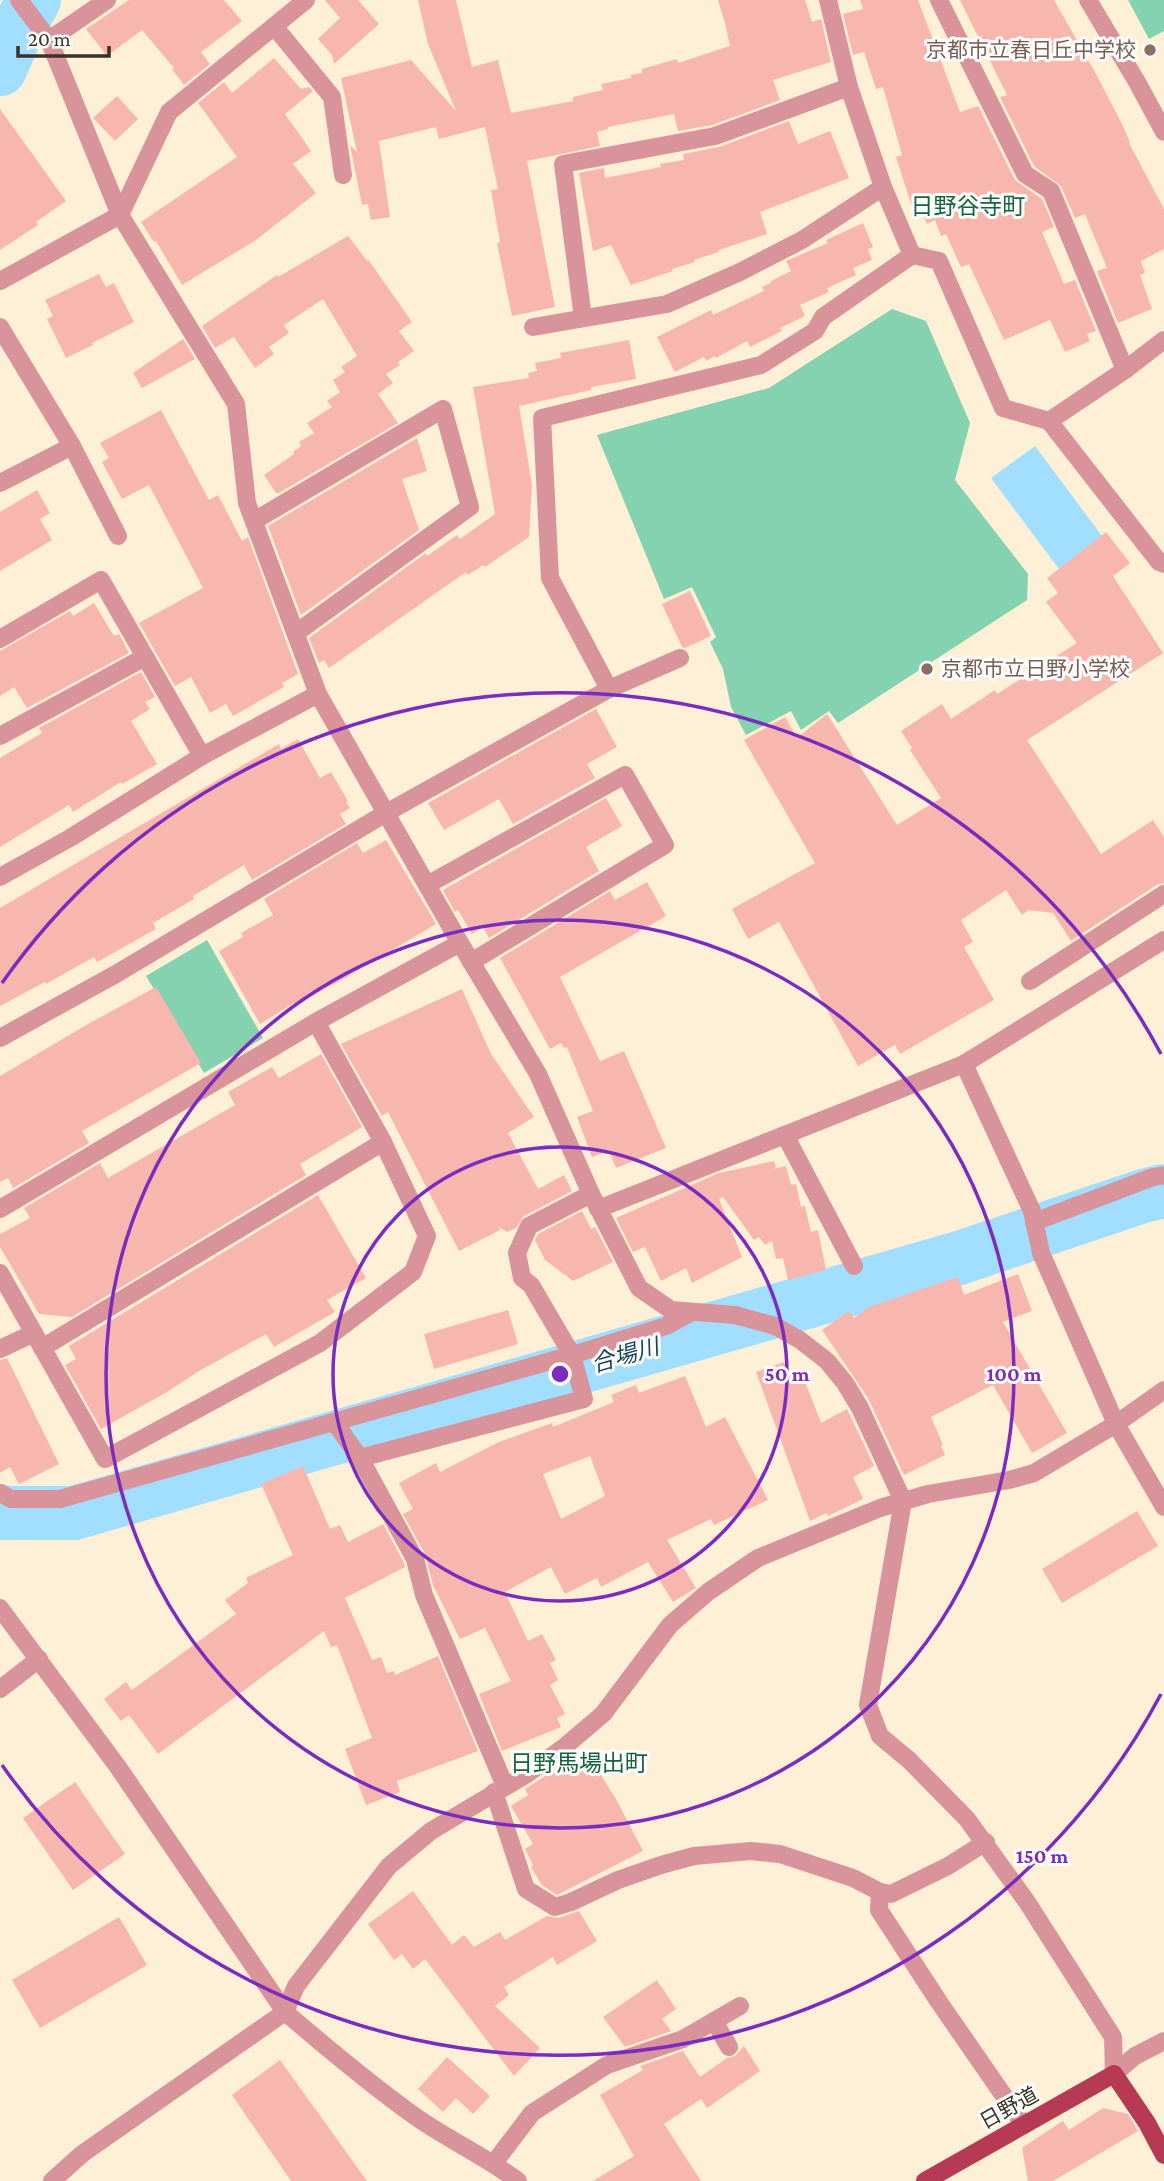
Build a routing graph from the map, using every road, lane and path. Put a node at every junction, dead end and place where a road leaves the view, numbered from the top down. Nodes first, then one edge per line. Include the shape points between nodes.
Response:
1 (19, 0) edge
2 (107, 0) edge
3 (306, 0) edge
4 (829, 0) edge
5 (939, 0) edge
6 (1088, 0) edge
7 (274, 26) junction
8 (49, 40) junction
9 (849, 87) junction
10 (1164, 132) edge
11 (343, 175) dead end
12 (883, 187) junction
13 (120, 215) junction
14 (912, 255) junction
15 (0, 281) edge
16 (583, 318) junction
17 (0, 327) edge
18 (533, 327) dead end
19 (1164, 340) edge
20 (1125, 370) junction
21 (1049, 421) junction
22 (72, 446) junction
23 (0, 483) edge
24 (254, 521) junction
25 (118, 536) dead end
26 (1164, 564) edge
27 (296, 633) junction
28 (0, 639) edge
29 (145, 657) junction
30 (680, 658) dead end
31 (609, 689) junction
32 (318, 694) junction
33 (0, 736) edge
34 (202, 757) junction
35 (386, 813) junction
36 (0, 877) edge
37 (427, 885) junction
38 (1164, 894) edge
39 (1164, 940) edge
40 (460, 943) junction
41 (471, 962) junction
42 (1030, 981) dead end
43 (316, 1022) junction
44 (0, 1038) edge
45 (964, 1064) junction
46 (785, 1135) junction
47 (383, 1142) junction
48 (1164, 1175) edge
49 (595, 1201) junction
50 (0, 1209) edge
51 (1035, 1224) junction
52 (854, 1266) dead end
53 (0, 1273) edge
54 (690, 1313) junction
55 (38, 1341) junction
56 (0, 1349) edge
57 (574, 1365) junction
58 (1164, 1390) edge
59 (1116, 1424) junction
60 (337, 1426) junction
61 (355, 1452) junction
62 (0, 1493) edge
63 (904, 1502) junction
64 (1164, 1507) edge
65 (0, 1608) edge
66 (39, 1659) junction
67 (0, 1689) edge
68 (500, 1789) junction
69 (986, 1842) junction
70 (880, 1892) junction
71 (740, 2006) dead end
72 (285, 2012) junction
73 (714, 2021) junction
74 (1164, 2041) edge
75 (729, 2047) dead end
76 (1114, 2074) junction
77 (1024, 2125) junction
78 (1164, 2155) edge
79 (494, 2163) junction
80 (52, 2181) edge
81 (517, 2181) edge
82 (925, 2181) edge

1 - 8 street
2 - 8 street
3 - 7 street
4 - 9 street
5 - 20 street via 1025,174 1051,191
6 - 10 street
7 - 11 street via 332,97
7 - 13 street via 169,112
8 - 13 street
9 - 12 street
9 - 16 street via 715,136 563,164
12 - 14 street
12 - 16 street via 802,240 728,278 667,304
13 - 15 street
13 - 24 street via 236,404 247,503
14 - 21 street via 939,261 1003,408
14 - 31 street via 822,317 815,331 761,365 541,418 550,578
16 - 18 street
17 - 22 street
19 - 20 street
20 - 21 street
21 - 26 street
22 - 23 street
22 - 25 street
24 - 27 street
24 - 27 street via 443,409 470,507
27 - 32 street
28 - 29 street via 101,580
29 - 33 street
29 - 34 street
30 - 31 street
31 - 35 street
32 - 34 street
32 - 35 street
34 - 36 street
35 - 37 street
35 - 44 street
37 - 40 street
37 - 41 street via 625,775 665,845
38 - 42 street
39 - 45 street
40 - 41 street
40 - 43 street
41 - 49 street via 538,1074
43 - 47 street
43 - 50 street
45 - 46 street
45 - 51 street
46 - 49 street
46 - 52 street
47 - 55 street
47 - 55 street via 427,1236 413,1272 320,1343 104,1459
48 - 51 street
49 - 54 street via 639,1288 671,1310
49 - 57 street via 529,1226 517,1253 522,1278 531,1285
51 - 59 street via 1039,1245
53 - 55 street
54 - 57 street
54 - 63 street via 735,1315 775,1326 827,1361 860,1408
55 - 56 street
57 - 60 street
57 - 61 street via 584,1399
58 - 59 street
59 - 63 street via 1034,1473
59 - 64 street
60 - 61 street
60 - 62 street via 60,1499 11,1499
61 - 68 street via 415,1559 424,1595
63 - 68 street via 758,1558 708,1592 670,1625 603,1714 563,1748
63 - 69 street via 868,1705 880,1736 909,1760
65 - 66 street
66 - 67 street
66 - 72 street
68 - 70 street via 526,1889 555,1907 661,1865 694,1856 751,1851 807,1862
68 - 72 street via 430,1831 389,1867 296,1986
69 - 70 street via 891,1894
69 - 76 street via 1113,2037
70 - 77 street via 879,1910
71 - 73 street
72 - 79 street via 418,2118
72 - 80 street via 82,2154
73 - 75 street
73 - 79 street via 683,2039 607,2065 532,2113
74 - 76 street
76 - 77 main road, 日野道
76 - 78 main road
77 - 82 main road, 日野道
79 - 81 street

